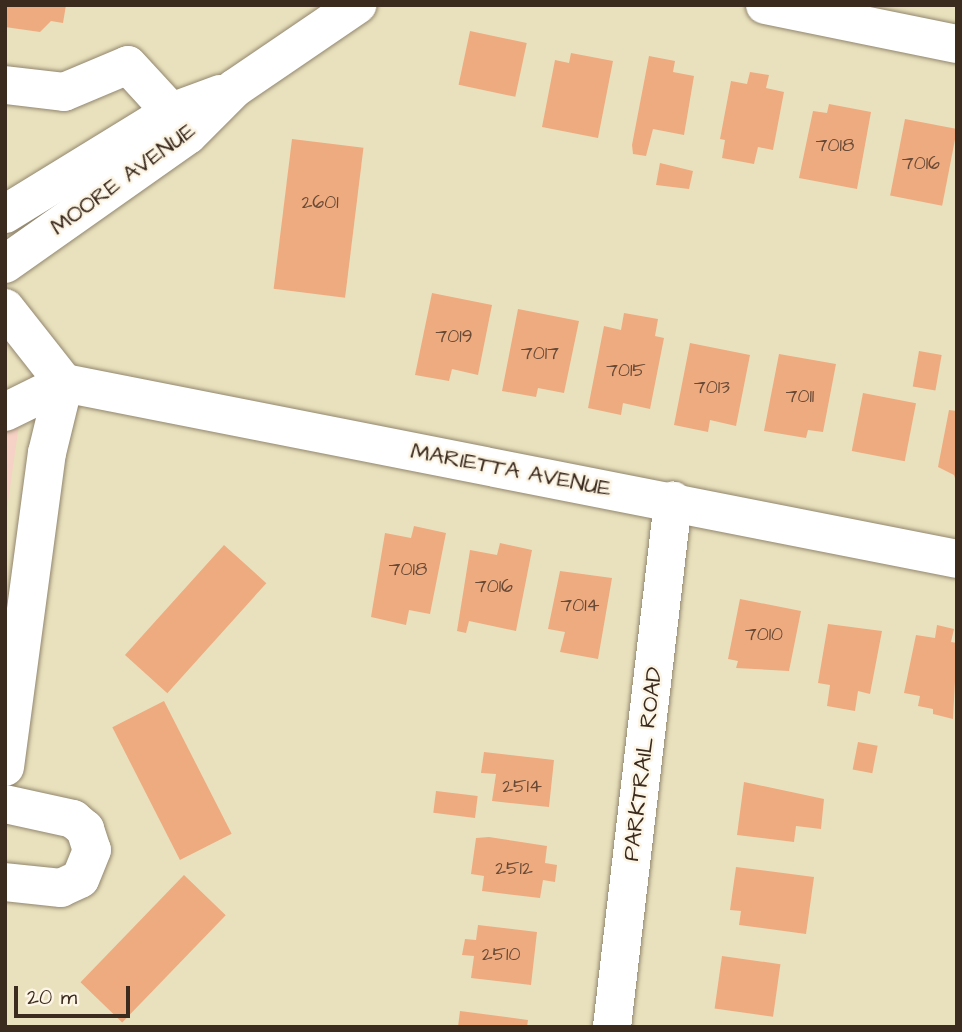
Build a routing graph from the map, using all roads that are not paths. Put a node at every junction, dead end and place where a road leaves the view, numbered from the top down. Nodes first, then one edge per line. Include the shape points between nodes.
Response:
1 (357, 5) edge
2 (765, 5) edge
3 (957, 44) edge
4 (5, 85) edge
5 (235, 88) junction
6 (172, 112) junction
7 (5, 214) edge
8 (5, 264) edge
9 (5, 309) edge
10 (64, 383) junction
11 (5, 412) edge
12 (673, 502) junction
13 (957, 559) edge
14 (5, 767) edge
15 (5, 804) edge
16 (5, 882) edge
17 (612, 1027) edge

1 - 5 street, MOORE AVENUE
2 - 3 street
4 - 6 street via 64,92 128,65
5 - 6 street, MOORE AVENUE
5 - 8 street, MOORE AVENUE via 188,135
6 - 7 street, MOORE AVENUE
9 - 10 street
10 - 11 street
10 - 12 street, MARIETTA AVENUE
10 - 14 street via 47,453
12 - 13 street, MARIETTA AVENUE
12 - 17 street, PARKTRAIL ROAD
15 - 16 street via 73,819 85,829 92,850 80,879 61,888

